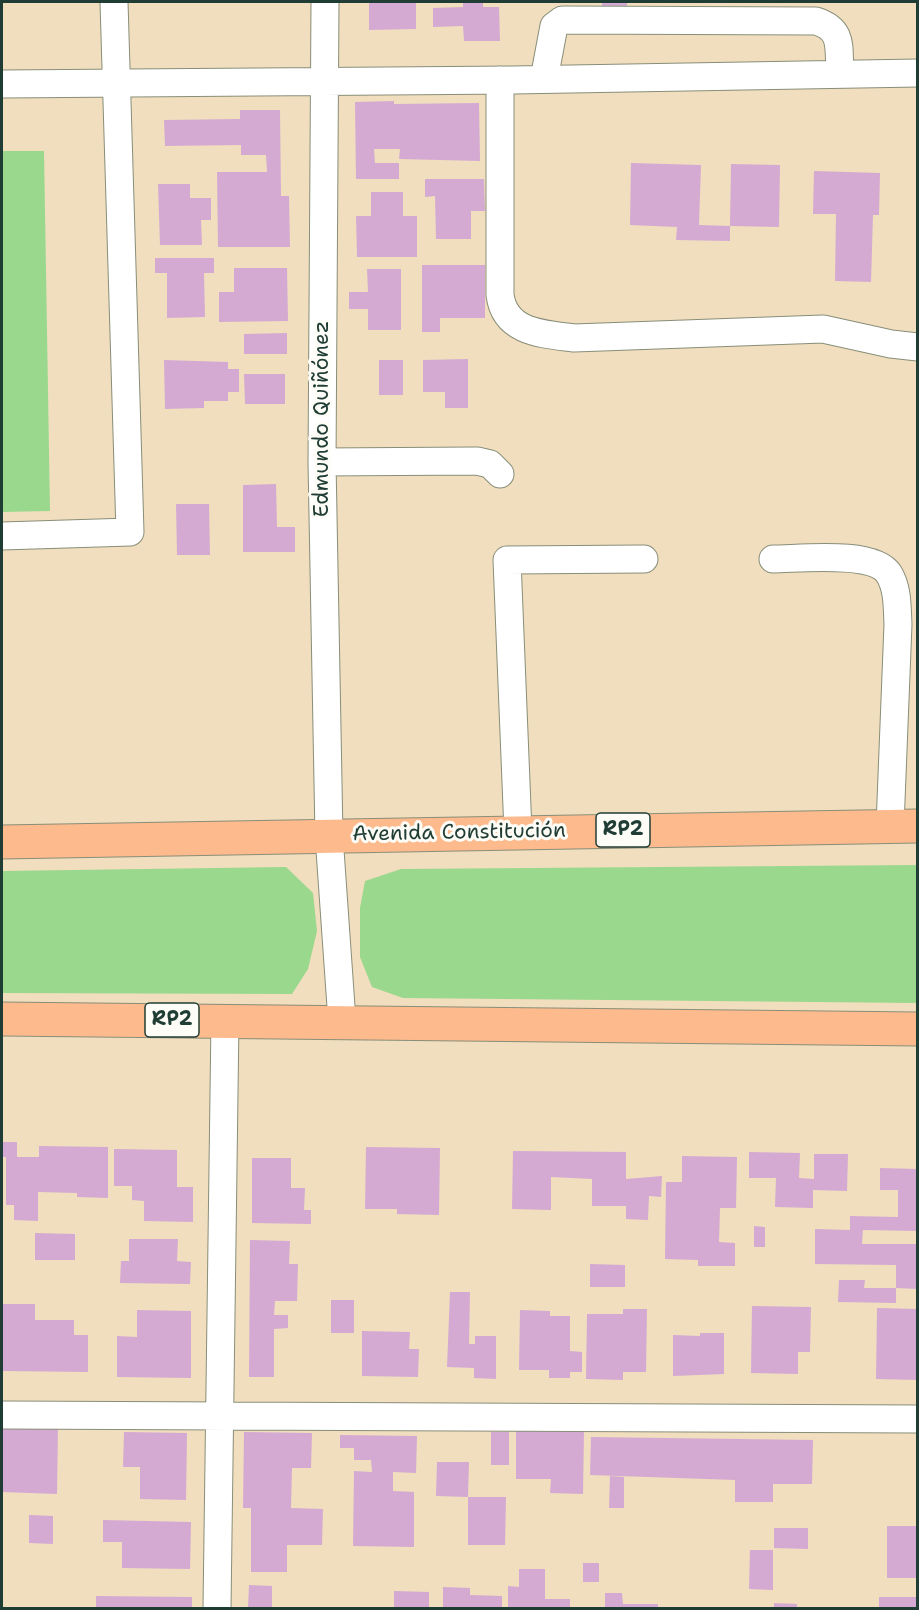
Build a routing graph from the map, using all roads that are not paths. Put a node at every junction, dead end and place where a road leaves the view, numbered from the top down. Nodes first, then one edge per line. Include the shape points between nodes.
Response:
1 (114, 2) edge
2 (325, 2) edge
3 (840, 72) junction
4 (918, 73) edge
5 (500, 80) junction
6 (544, 80) junction
7 (115, 82) junction
8 (325, 82) junction
9 (2, 84) edge
10 (918, 347) edge
11 (322, 462) junction
12 (500, 474) dead end
13 (2, 536) edge
14 (773, 559) dead end
15 (644, 560) dead end
16 (904, 826) edge
17 (518, 832) junction
18 (329, 836) junction
19 (2, 842) edge
20 (2, 1019) edge
21 (225, 1020) junction
22 (342, 1021) junction
23 (918, 1029) edge
24 (2, 1415) edge
25 (220, 1416) junction
26 (918, 1419) edge
27 (218, 1608) edge

1 - 7 street
2 - 8 street, Edmundo Quiñónez
3 - 4 street
3 - 6 street
3 - 6 street via 837,36 831,26 816,21 562,20 554,26
5 - 6 street
5 - 8 street
5 - 10 street via 500,295 502,310 512,321 539,334 574,338 823,328
7 - 8 street
7 - 9 street
7 - 13 street via 130,532
8 - 11 street, Edmundo Quiñónez
11 - 12 street via 477,461 490,464
11 - 18 street, Edmundo Quiñónez
14 - 16 street via 858,559 888,573 897,598
15 - 17 street via 507,560
16 - 17 main road, Avenida Constitución / RP2
17 - 18 main road, Avenida Constitución / RP2
18 - 19 main road, Avenida Constitución / RP2
18 - 22 street, Edmundo Quiñónez
20 - 21 main road, RP2
21 - 22 main road, RP2
21 - 25 street
22 - 23 main road, RP2
24 - 25 street
25 - 26 street
25 - 27 street

